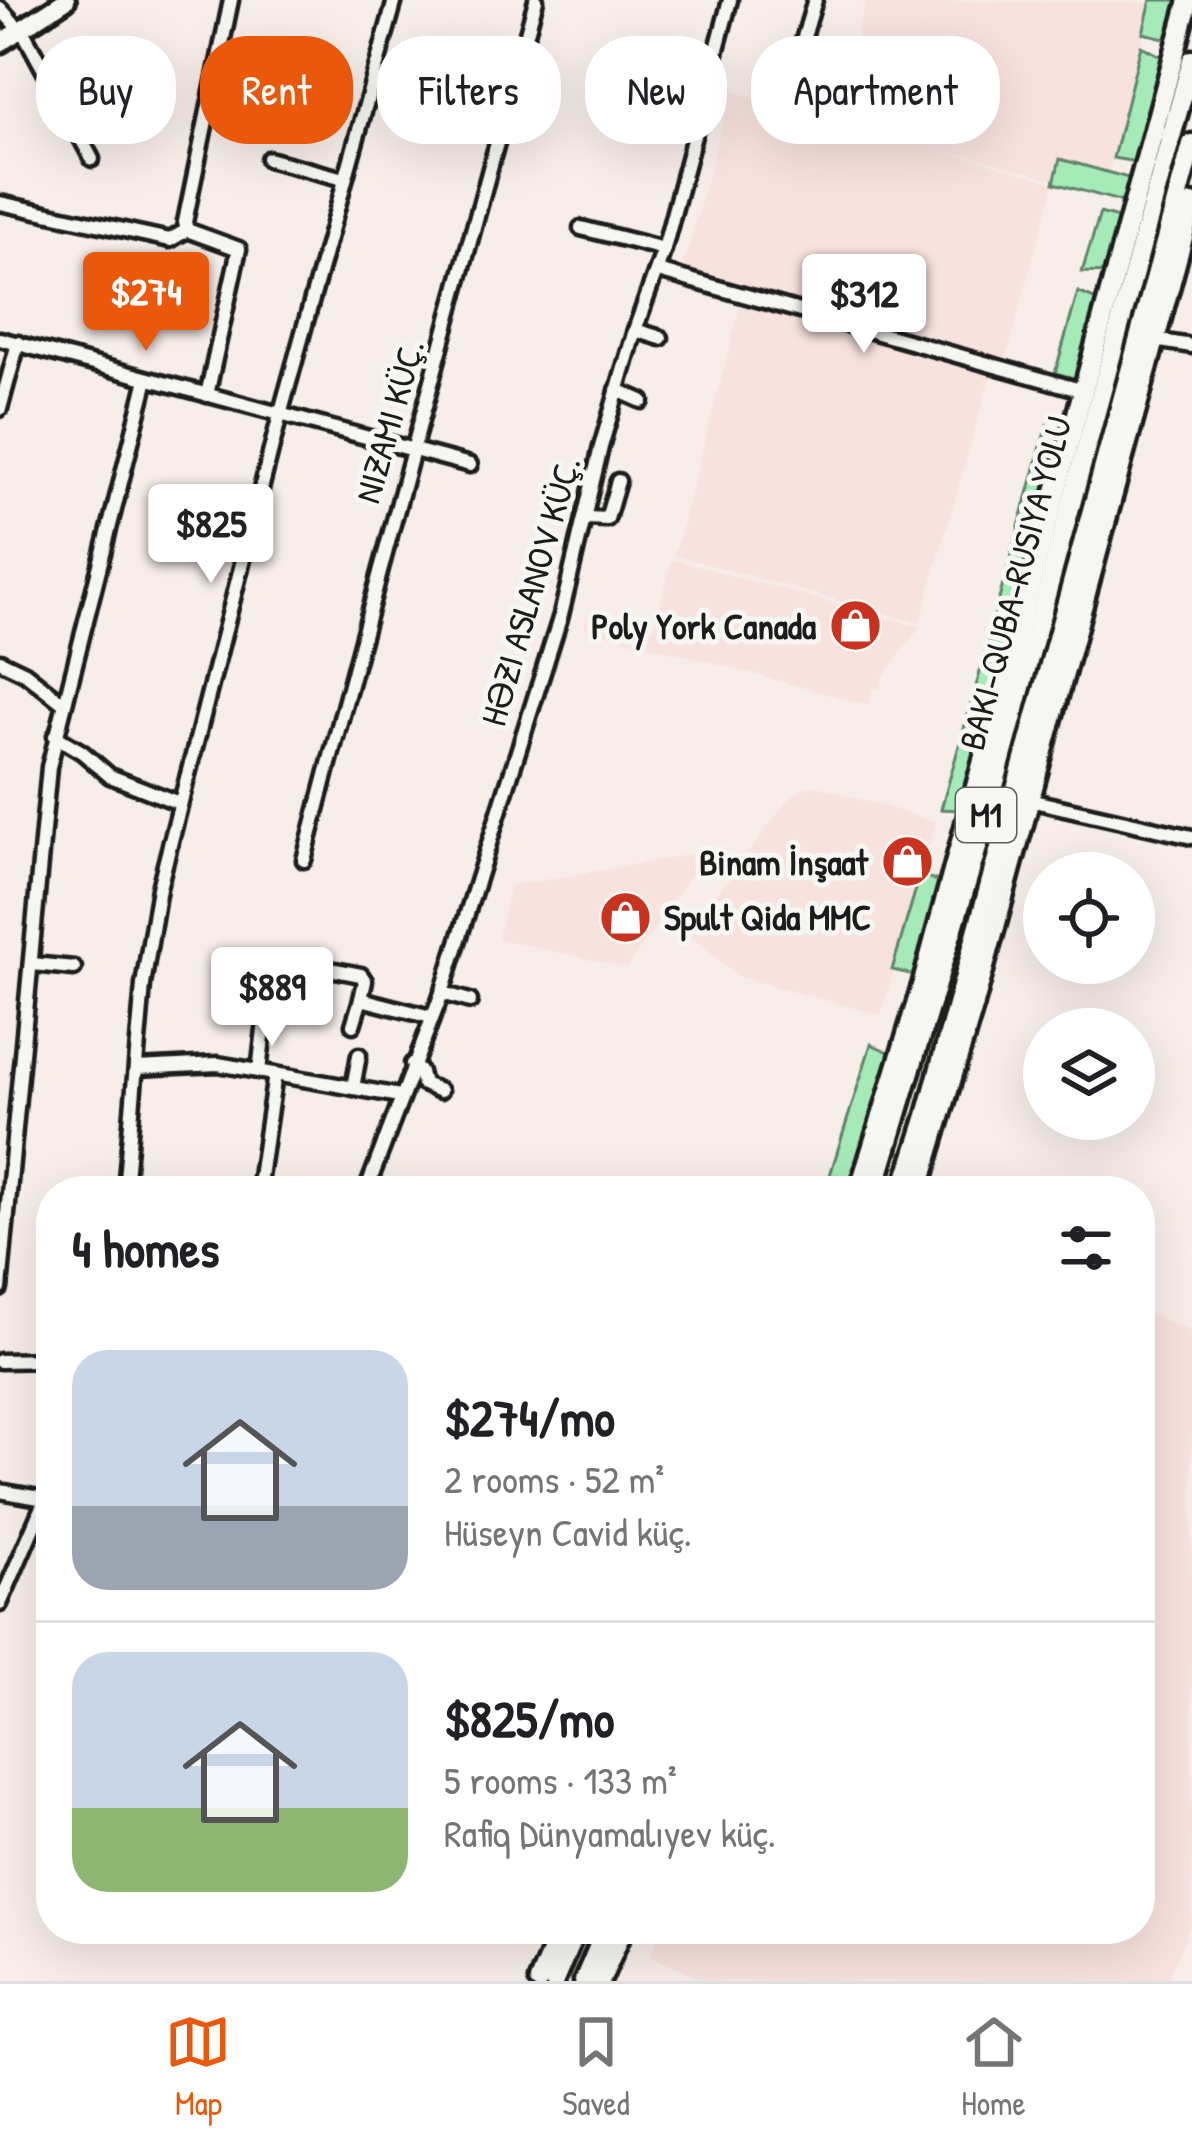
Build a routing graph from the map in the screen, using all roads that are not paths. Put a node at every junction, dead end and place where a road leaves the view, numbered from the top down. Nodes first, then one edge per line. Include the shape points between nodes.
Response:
1 (66, 0) edge
2 (231, 0) edge
3 (395, 0) edge
4 (536, 0) edge
5 (730, 0) edge
6 (815, 0) edge
7 (1189, 0) edge
8 (0, 8) edge
9 (1192, 16) edge
10 (20, 30) junction
11 (721, 36) edge
12 (804, 36) edge
13 (0, 43) edge
14 (1183, 56) edge
15 (692, 144) edge
16 (1192, 145) edge
17 (92, 159) dead end
18 (268, 159) dead end
19 (344, 179) junction
20 (0, 203) edge
21 (1192, 204) edge
22 (581, 228) dead end
23 (187, 230) junction
24 (664, 249) junction
25 (658, 271) junction
26 (635, 330) junction
27 (661, 338) dead end
28 (0, 339) edge
29 (1154, 340) junction
30 (18, 343) junction
31 (1192, 346) edge
32 (147, 380) junction
33 (617, 390) junction
34 (1084, 391) junction
35 (207, 395) junction
36 (642, 401) dead end
37 (0, 409) edge
38 (280, 415) junction
39 (411, 448) junction
40 (470, 465) dead end
41 (618, 481) dead end
42 (586, 518) junction
43 (0, 661) edge
44 (63, 703) junction
45 (55, 736) junction
46 (1029, 800) junction
47 (179, 802) junction
48 (1192, 837) edge
49 (304, 860) dead end
50 (32, 964) junction
51 (74, 968) dead end
52 (442, 993) junction
53 (361, 999) junction
54 (470, 1001) dead end
55 (431, 1017) junction
56 (353, 1025) dead end
57 (359, 1055) dead end
58 (412, 1064) junction
59 (136, 1068) junction
60 (259, 1071) junction
61 (275, 1074) junction
62 (353, 1088) junction
63 (440, 1091) dead end
64 (400, 1096) junction
65 (126, 1176) edge
66 (260, 1176) edge
67 (371, 1176) edge
68 (864, 1176) edge
69 (878, 1176) edge
70 (907, 1176) edge
71 (922, 1176) edge
72 (0, 1289) edge
73 (36, 1360) edge
74 (0, 1361) edge
75 (0, 1491) edge
76 (36, 1492) edge
77 (36, 1520) edge
78 (0, 1604) edge
79 (555, 1944) edge
80 (570, 1944) edge
81 (600, 1944) edge
82 (616, 1944) edge
83 (539, 1981) edge
84 (554, 1981) edge
85 (584, 1981) edge
86 (600, 1981) edge

1 - 10 main road
2 - 23 street
3 - 19 street
4 - 39 street, NIZAMI KÜÇ.
5 - 11 street, HƏZI ASLANOV KÜÇ.
6 - 12 street
7 - 14 highway
8 - 10 street
9 - 14 highway
10 - 13 main road
10 - 17 street
14 - 34 highway
14 - 69 highway, M1 via 979,841
15 - 24 street, HƏZI ASLANOV KÜÇ.
16 - 70 highway, M1
18 - 19 street
19 - 38 street
20 - 23 street via 170,240
21 - 29 highway
22 - 24 street
23 - 35 street via 239,249
24 - 25 street, HƏZI ASLANOV KÜÇ.
25 - 26 street, HƏZI ASLANOV KÜÇ.
25 - 34 street
26 - 27 street
26 - 33 street, HƏZI ASLANOV KÜÇ.
28 - 30 street
29 - 31 street
29 - 46 highway
30 - 32 street
30 - 37 street
32 - 35 street
32 - 44 street
33 - 36 street
33 - 42 street, HƏZI ASLANOV KÜÇ.
34 - 68 highway
35 - 38 street
38 - 39 street
38 - 47 street
39 - 40 street
39 - 49 street, NIZAMI KÜÇ.
41 - 42 street via 607,519
42 - 52 street, HƏZI ASLANOV KÜÇ.
43 - 44 street
44 - 45 street
45 - 47 street via 110,776
45 - 50 street
46 - 48 street
46 - 71 highway
47 - 59 street via 150,928
50 - 51 street
50 - 72 street
52 - 54 street
52 - 55 street, HƏZI ASLANOV KÜÇ.
53 - 55 street
53 - 56 street
53 - 60 street via 361,975 277,963
55 - 58 street, HƏZI ASLANOV KÜÇ.
57 - 62 street
58 - 63 street via 423,1084
58 - 64 street, HƏZI ASLANOV KÜÇ.
59 - 60 street via 206,1063
59 - 65 street
60 - 61 street
61 - 62 street
61 - 66 street
62 - 64 street
64 - 67 street, HƏZI ASLANOV KÜÇ.
73 - 74 street
75 - 76 street
77 - 78 street
79 - 83 highway
80 - 84 highway
81 - 85 highway
82 - 86 highway

